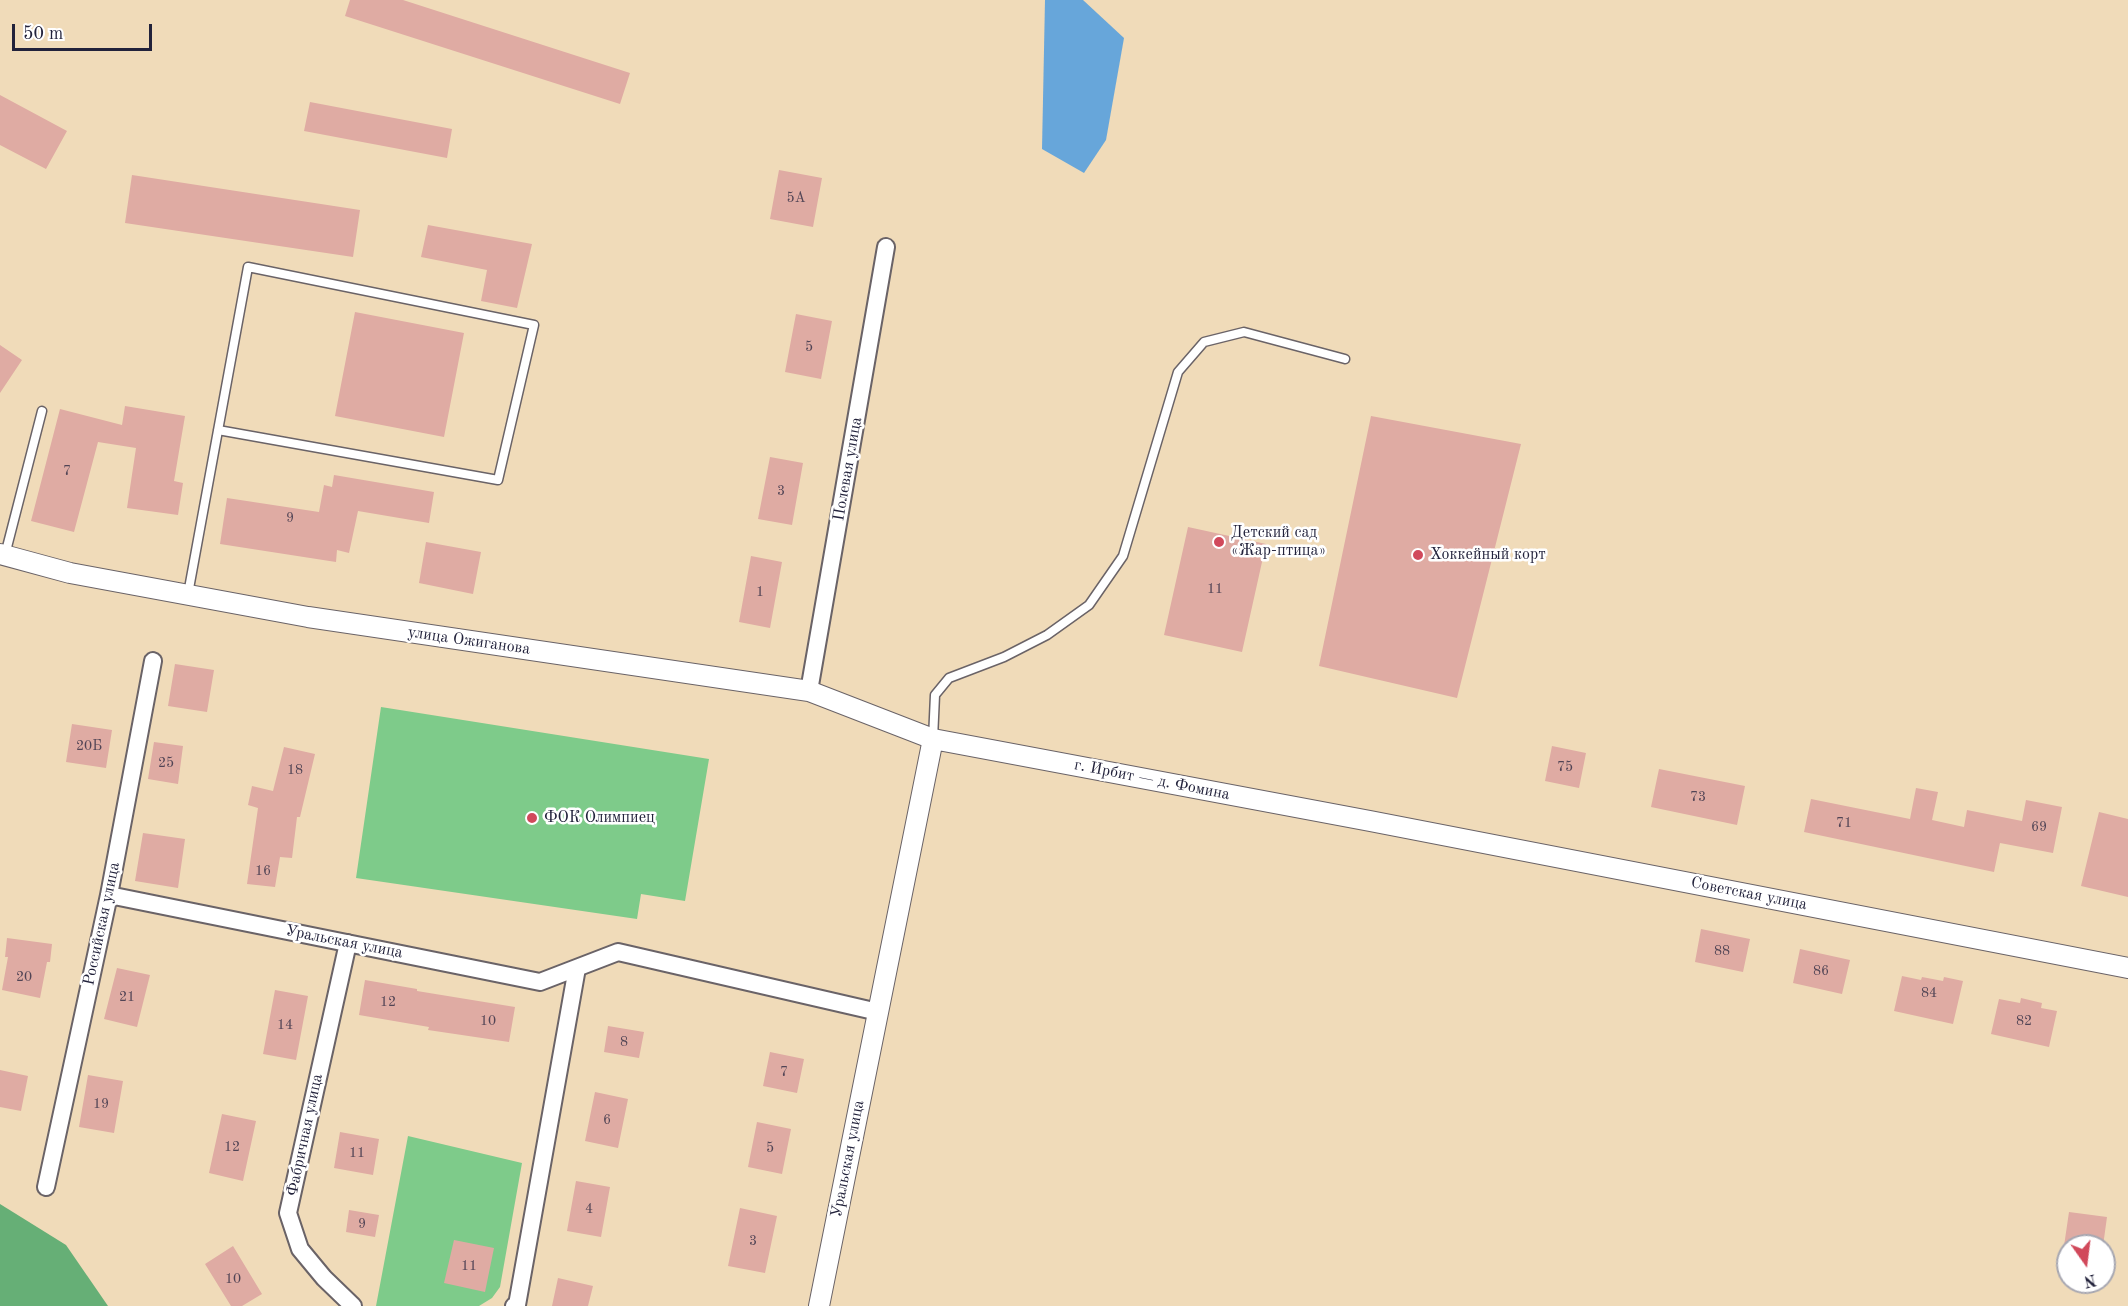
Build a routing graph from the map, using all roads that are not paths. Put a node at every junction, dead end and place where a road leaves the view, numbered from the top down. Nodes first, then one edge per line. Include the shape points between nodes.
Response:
1 (886, 247) dead end
2 (1345, 359) dead end
3 (42, 411) dead end
4 (218, 430) junction
5 (2, 555) edge
6 (188, 594) junction
7 (153, 661) dead end
8 (809, 691) junction
9 (933, 739) junction
10 (1371, 821) joint
11 (109, 895) junction
12 (348, 943) junction
13 (577, 968) junction
14 (2128, 968) edge
15 (878, 1012) junction
16 (45, 1187) dead end
17 (353, 1306) edge
18 (516, 1306) edge
19 (819, 1306) edge

1 - 8 street, Полевая улица
2 - 9 lane via 1244,332 1204,342 1178,372 1124,556 1089,605 1047,635 950,678 935,695
3 - 5 lane
4 - 4 lane via 248,267 534,325 498,480
4 - 6 lane
5 - 6 street, улица Ожиганова via 70,573
6 - 8 street, улица Ожиганова via 308,617
7 - 11 street, Российская улица
8 - 9 street, улица Ожиганова
9 - 10 street, г. Ирбит — д. Фомина
9 - 15 street, Уральская улица
10 - 14 street, Советская улица
11 - 12 street, Уральская улица
11 - 16 street, Российская улица
12 - 13 street, Уральская улица via 540,982
12 - 17 street, Фабричная улица via 288,1213 300,1249
13 - 15 street, Уральская улица via 618,952
13 - 18 street
15 - 19 street, Уральская улица

